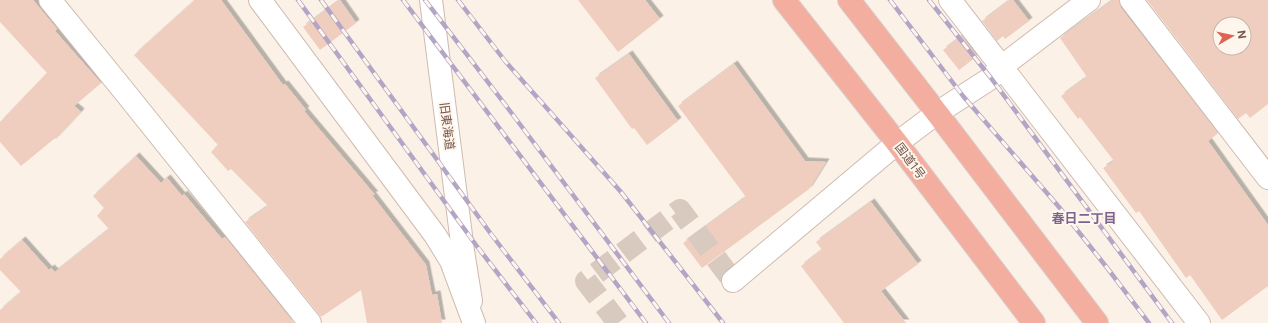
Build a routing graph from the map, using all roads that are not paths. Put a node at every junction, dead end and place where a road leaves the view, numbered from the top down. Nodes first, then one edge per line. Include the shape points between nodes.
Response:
1 (50, 0) edge
2 (260, 0) edge
3 (431, 0) edge
4 (784, 0) edge
5 (849, 0) edge
6 (950, 0) edge
7 (1089, 0) edge
8 (1131, 0) edge
9 (1001, 67) junction
10 (937, 113) junction
11 (897, 143) junction
12 (1268, 178) edge
13 (733, 281) dead end
14 (474, 322) edge
15 (310, 323) edge
16 (1034, 323) edge
17 (1097, 323) edge
18 (1199, 323) edge

1 - 15 street
2 - 14 street via 435,235 451,261
3 - 14 street, 旧東海道
4 - 11 highway, 国道1号
5 - 10 highway
6 - 9 street
7 - 9 street
8 - 12 street
9 - 10 street via 991,78
9 - 18 street
10 - 11 street
10 - 17 highway
11 - 13 street
11 - 16 highway, 国道1号

